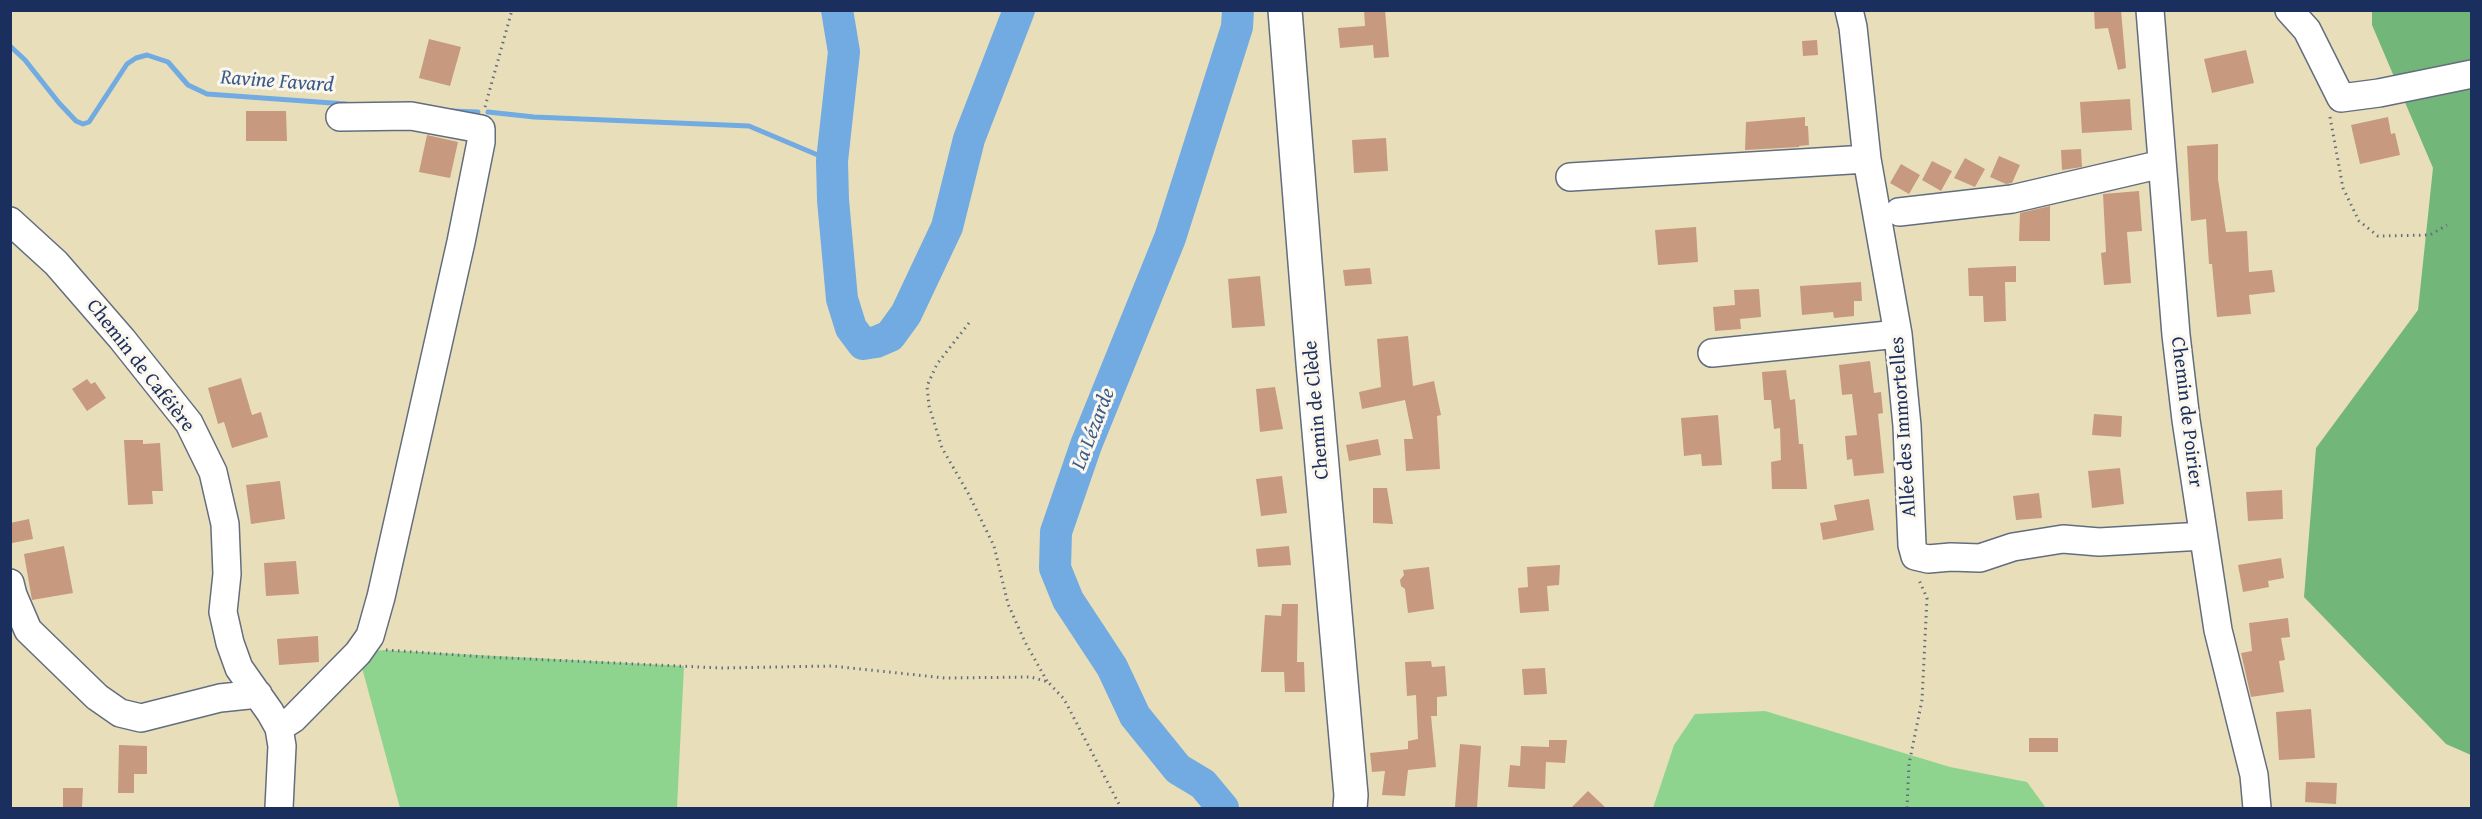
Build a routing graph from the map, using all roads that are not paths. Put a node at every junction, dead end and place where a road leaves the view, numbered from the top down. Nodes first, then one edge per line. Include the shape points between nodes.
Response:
1 (1286, 10) edge
2 (1849, 10) edge
3 (2150, 10) edge
4 (2289, 10) edge
5 (2472, 74) edge
6 (340, 117) dead end
7 (1867, 159) junction
8 (2162, 164) junction
9 (1570, 177) dead end
10 (1899, 212) dead end
11 (10, 221) edge
12 (1898, 334) junction
13 (1712, 353) dead end
14 (2203, 536) junction
15 (10, 583) edge
16 (258, 694) junction
17 (279, 728) junction
18 (279, 808) edge
19 (1350, 808) edge
20 (2257, 808) edge

1 - 19 main road, Chemin de Clède
2 - 7 street, Allée des Immortelles
3 - 8 street, Chemin de Poirier
4 - 5 street via 2307,30 2341,98
6 - 17 street via 411,116 481,129 461,242 369,636 358,653 293,719
7 - 9 street
7 - 12 street, Allée des Immortelles
8 - 10 street via 2012,199
8 - 14 street, Chemin de Poirier via 2176,335
11 - 16 street, Chemin de Caféière via 56,263 189,423 213,472 225,524 227,574 223,612 230,643 239,668
12 - 13 street
12 - 14 street, Allée des Immortelles via 1915,556 1980,558 2013,547 2063,539 2099,542
14 - 20 street, Chemin de Poirier via 2218,630 2254,775
15 - 16 street via 28,630 120,713 141,718 220,698
16 - 17 street, Chemin de Caféière
17 - 18 street, Chemin de Caféière

